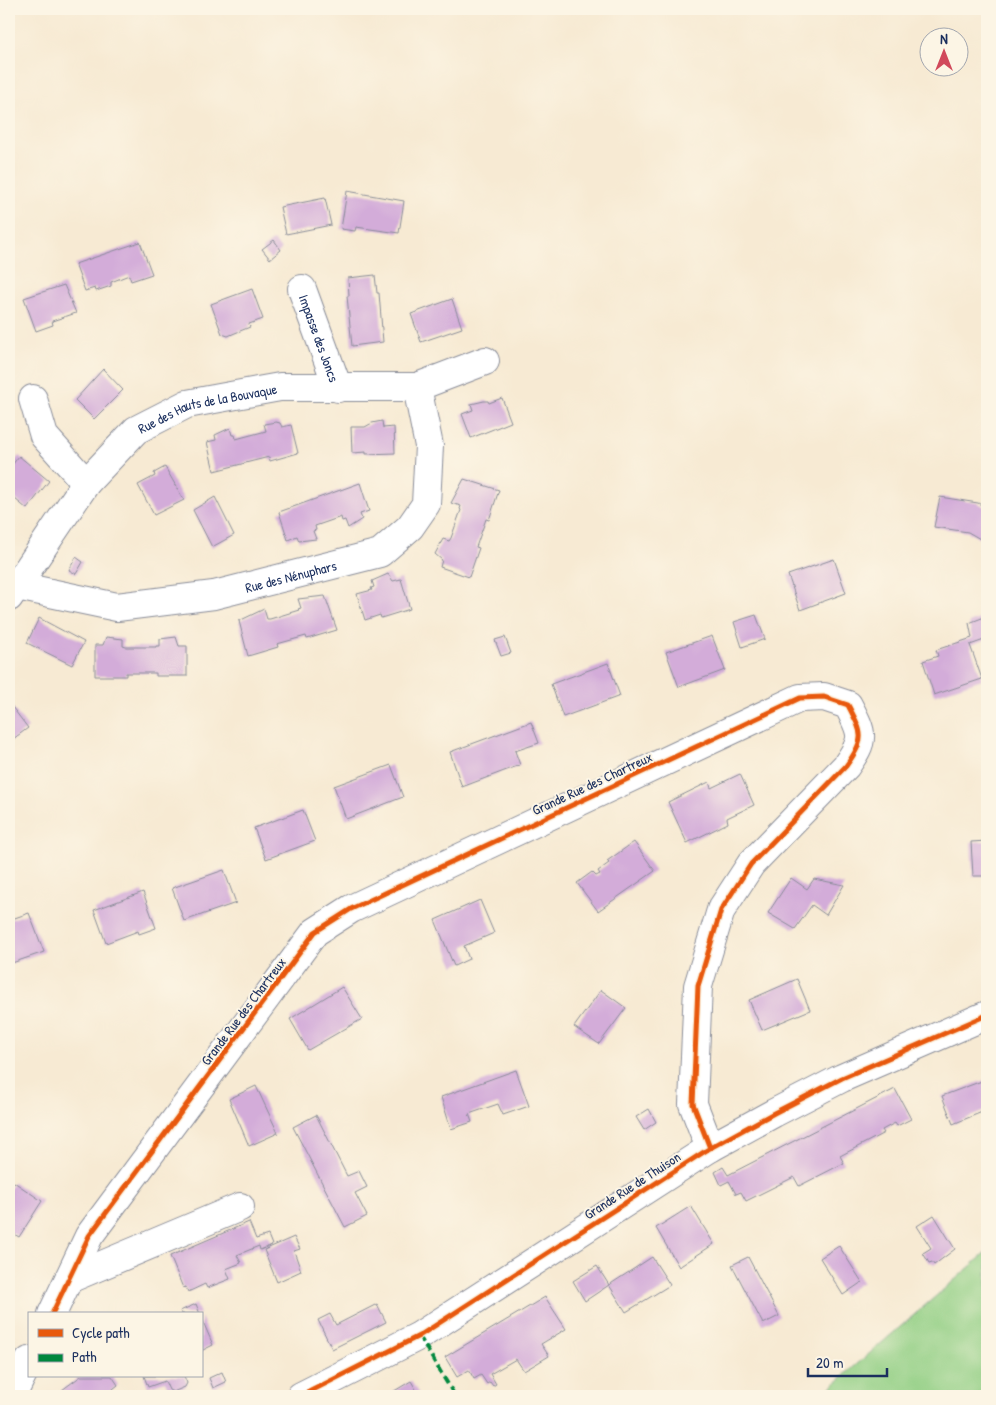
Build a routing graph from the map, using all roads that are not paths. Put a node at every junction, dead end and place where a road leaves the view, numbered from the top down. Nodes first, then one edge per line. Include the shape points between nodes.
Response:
1 (302, 289) dead end
2 (485, 361) dead end
3 (417, 387) junction
4 (338, 388) junction
5 (33, 399) dead end
6 (86, 484) junction
7 (13, 592) edge
8 (987, 1015) edge
9 (710, 1148) junction
10 (240, 1207) dead end
11 (69, 1279) junction
12 (53, 1312) edge
13 (28, 1363) edge
14 (12, 1396) edge
15 (301, 1396) edge

1 - 4 street, Impasse des Joncs
2 - 3 street, Rue des Hauts de la Bouvaque
3 - 4 street, Rue des Hauts de la Bouvaque
3 - 7 street, Rue des Nénuphars via 429,446 426,504 410,527 380,553 214,595 117,607
4 - 6 street, Rue des Hauts de la Bouvaque via 280,387 187,404 136,430
5 - 6 street via 44,436
6 - 7 street, Rue des Hauts de la Bouvaque
8 - 9 street, Grande Rue de Thuison via 842,1078
9 - 11 street, Grande Rue des Chartreux via 692,1104 698,986 721,910 751,864 846,766 858,749 860,729 848,705 824,697 800,698 350,909 315,932 89,1236
9 - 15 street, Grande Rue de Thuison via 418,1336
10 - 11 street
11 - 12 street, Grande Rue des Chartreux
13 - 14 street

